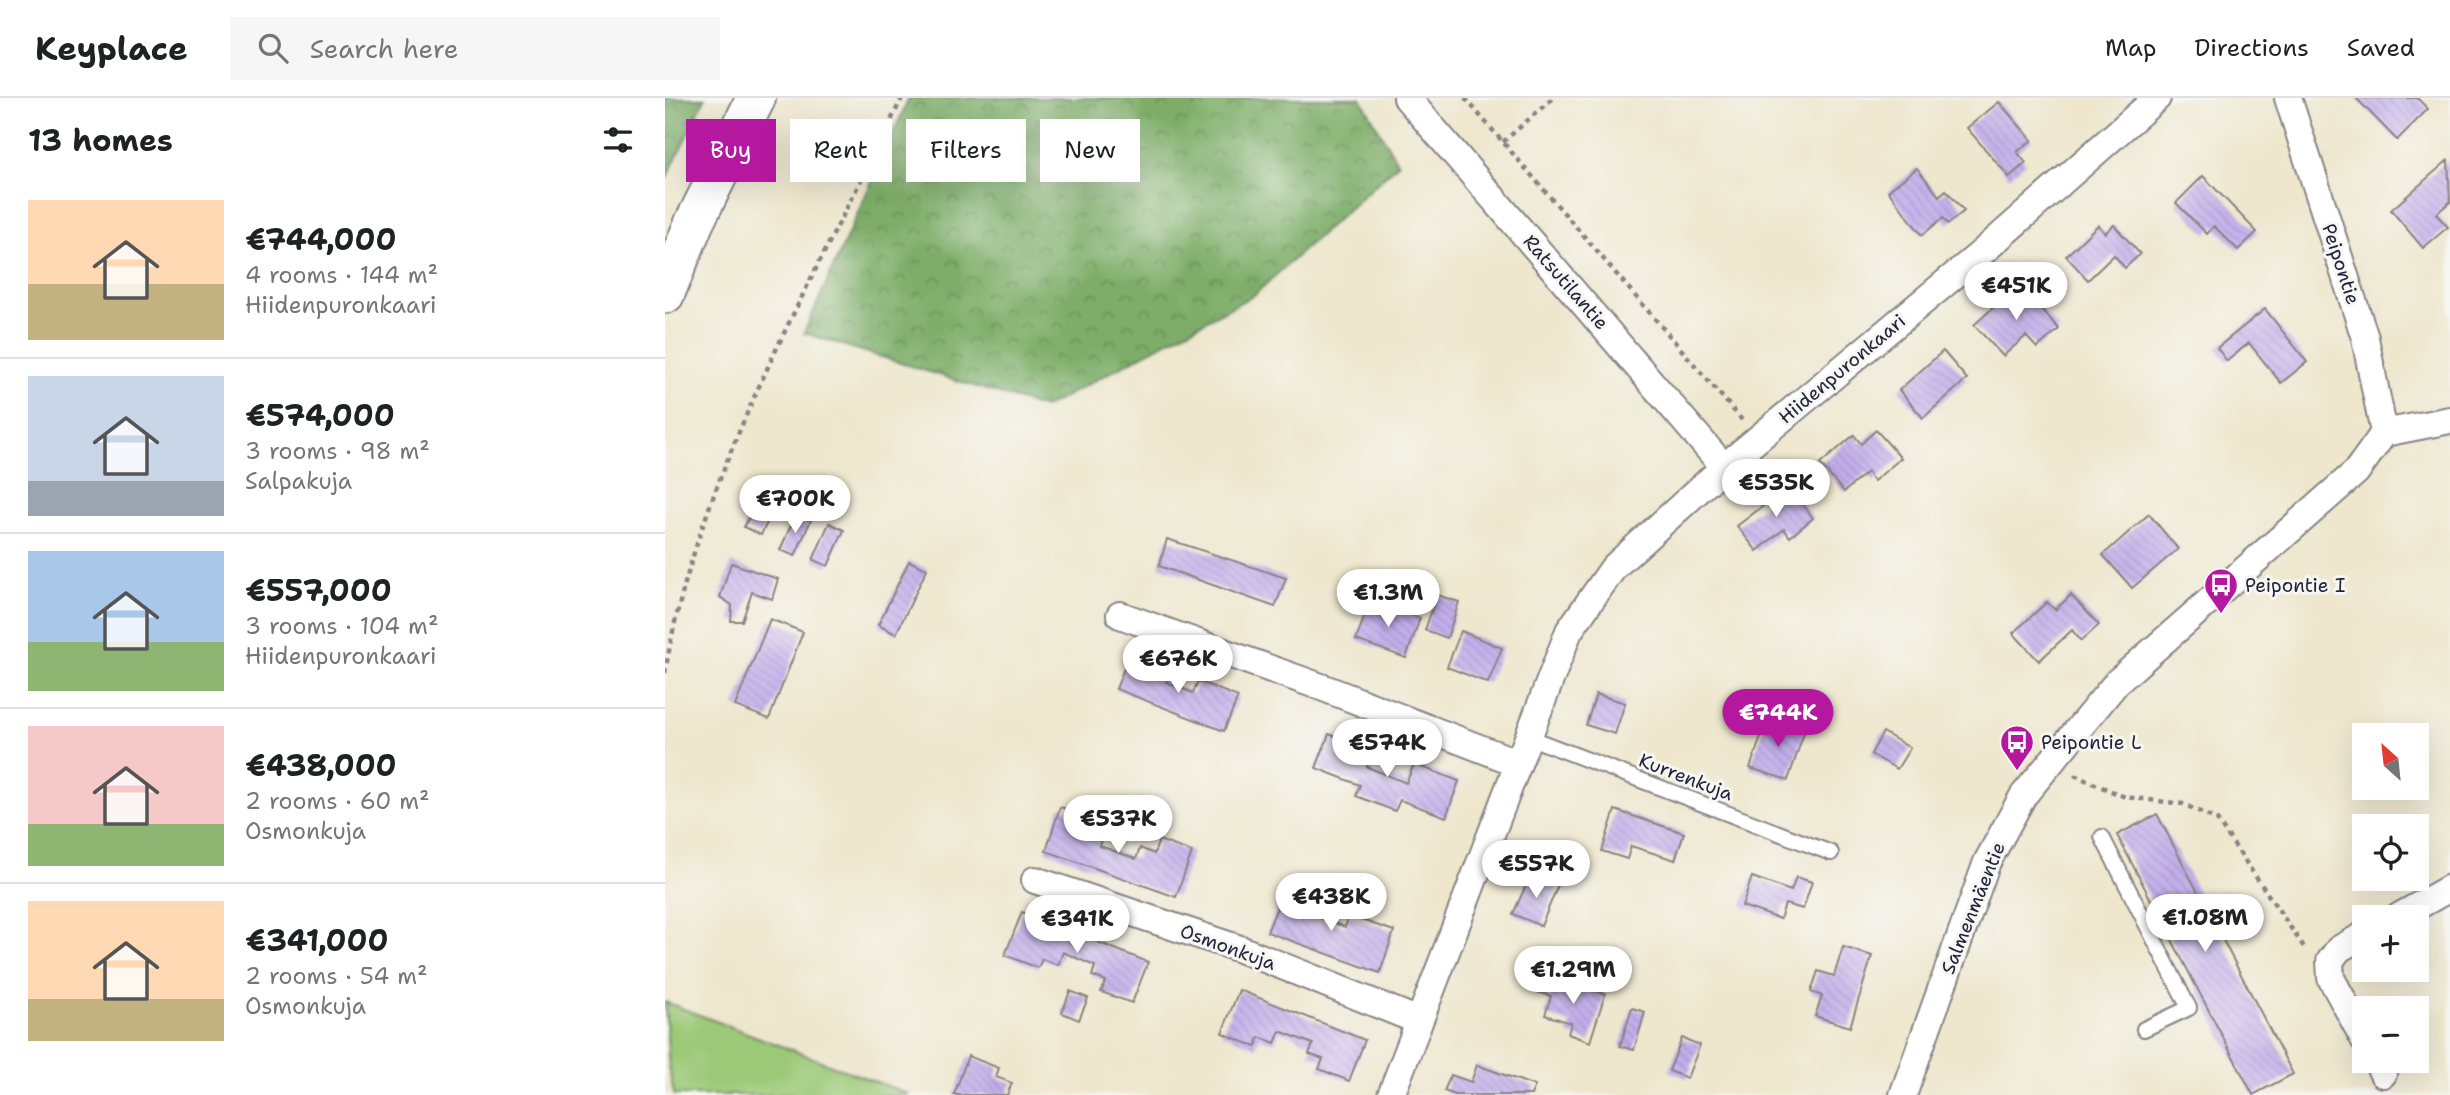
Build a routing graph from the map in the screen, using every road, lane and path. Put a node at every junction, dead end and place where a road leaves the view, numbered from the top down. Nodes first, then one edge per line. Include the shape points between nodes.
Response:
1 (756, 98) edge
2 (902, 98) edge
3 (1407, 98) edge
4 (1465, 98) edge
5 (1553, 98) edge
6 (2157, 98) edge
7 (2288, 98) edge
8 (1503, 142) junction
9 (665, 294) edge
10 (2450, 420) edge
11 (2384, 433) junction
12 (1761, 436) junction
13 (1724, 467) junction
14 (1120, 615) dead end
15 (665, 673) edge
16 (1528, 737) junction
17 (1518, 763) junction
18 (2070, 774) dead end
19 (2102, 837) dead end
20 (1831, 853) dead end
21 (1035, 880) dead end
22 (2450, 888) edge
23 (2420, 905) edge
24 (2352, 942) edge
25 (2330, 961) junction
26 (2352, 1017) edge
27 (1419, 1021) junction
28 (2144, 1029) dead end
29 (1391, 1095) edge
30 (1903, 1095) edge

1 - 9 main road via 694,223
2 - 15 path via 769,360 702,529
3 - 13 street, Ratsutilantie
4 - 8 path
5 - 8 path
6 - 12 street, Hiidenpuronkaari via 1979,255
7 - 11 street, Peipontie via 2365,338
8 - 12 path via 1734,413
10 - 11 street
11 - 30 street, Salmenmäentie via 2356,472 2117,682 2023,796 1987,862
12 - 13 street, Hiidenpuronkaari
13 - 16 street, Hiidenpuronkaari via 1614,567 1569,631
14 - 17 street
16 - 17 street, Hiidenpuronkaari
16 - 20 lane, Kurrenkuja
17 - 27 street, Hiidenpuronkaari
18 - 25 path via 2125,797 2183,804 2217,820 2304,949
19 - 28 lane via 2189,1008
21 - 27 street, Osmonkuja via 1240,949
22 - 23 street
24 - 25 street
25 - 26 street via 2331,978
27 - 29 street, Hiidenpuronkaari

